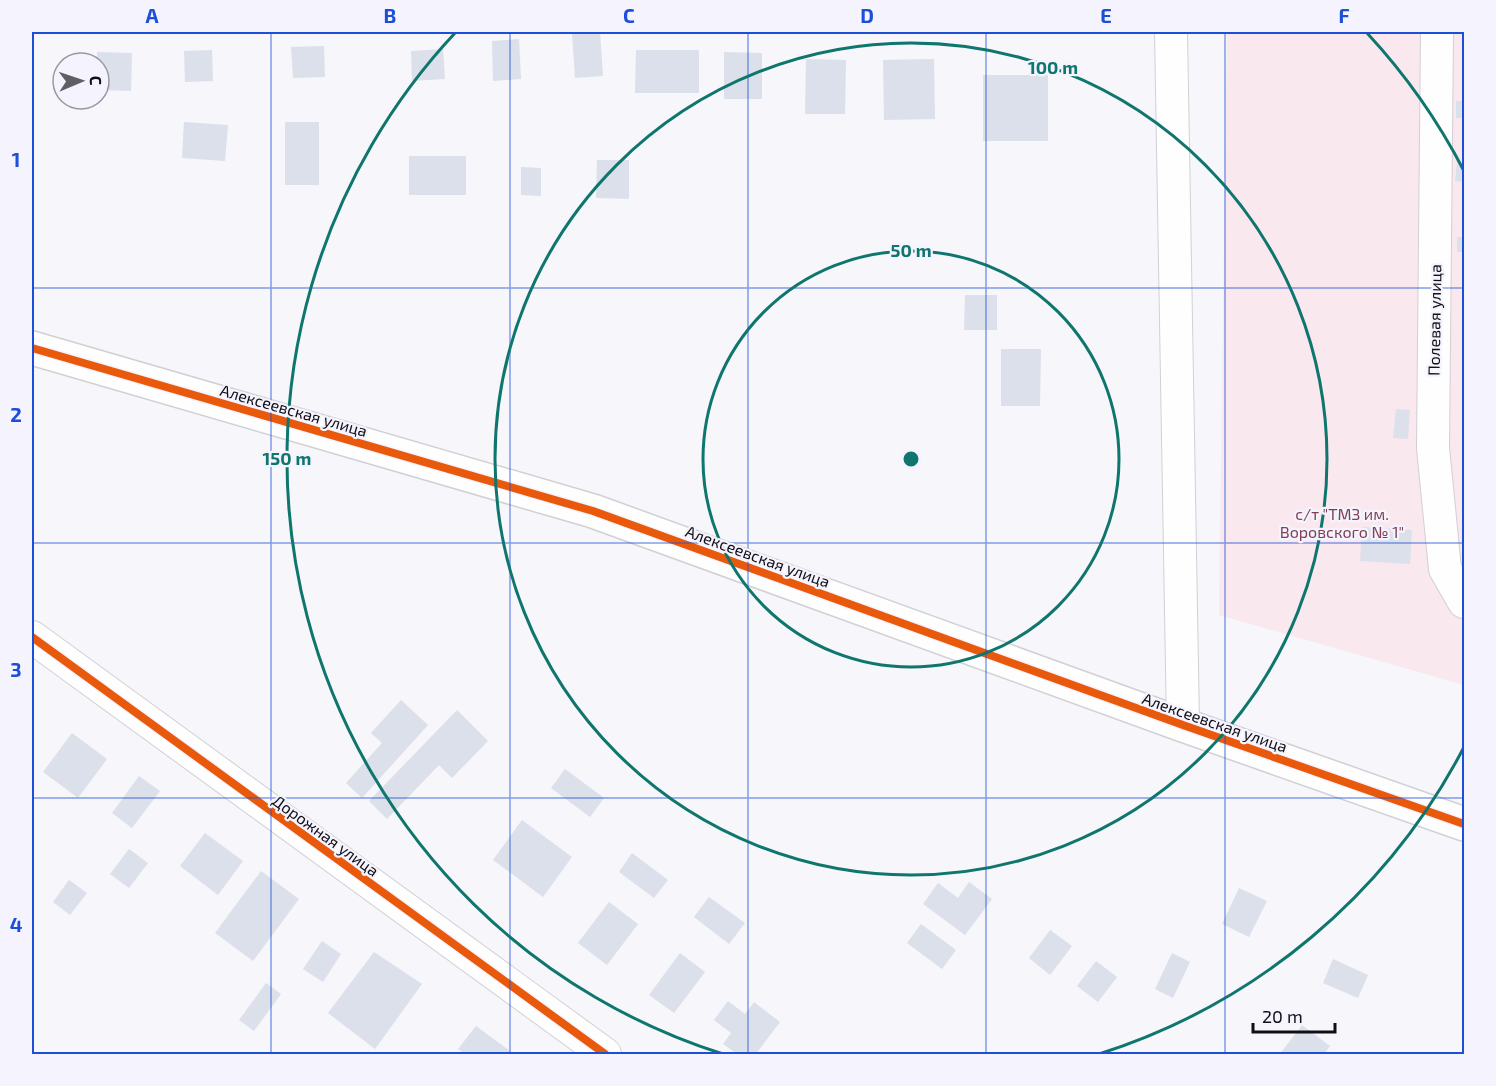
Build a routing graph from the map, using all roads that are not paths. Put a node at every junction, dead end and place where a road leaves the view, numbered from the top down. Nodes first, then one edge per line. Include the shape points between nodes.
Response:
1 (1171, 32) edge
2 (1437, 32) edge
3 (32, 348) edge
4 (1464, 602) edge
5 (32, 636) edge
6 (1183, 726) junction
7 (1464, 824) edge
8 (605, 1054) edge

1 - 6 street
2 - 4 street, Полевая улица via 1433,448 1445,569
3 - 6 street, Алексеевская улица via 594,511
5 - 8 street, Дорожная улица
6 - 7 street, Алексеевская улица

